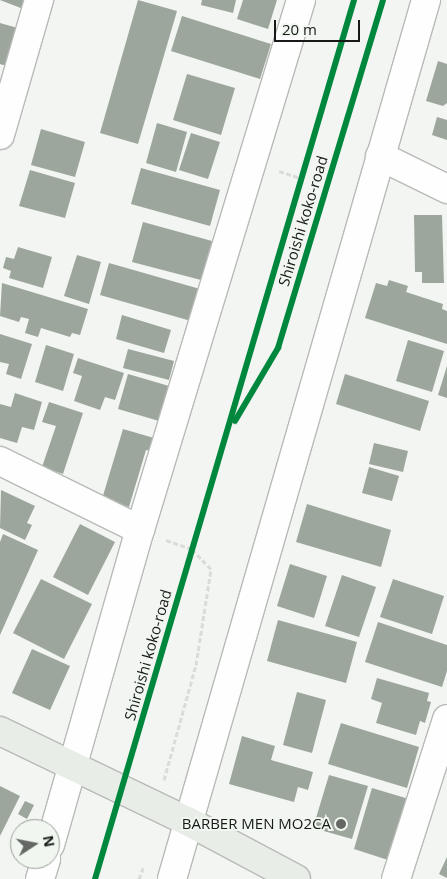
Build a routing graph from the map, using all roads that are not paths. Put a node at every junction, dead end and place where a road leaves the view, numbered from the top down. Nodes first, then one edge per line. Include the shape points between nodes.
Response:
1 (38, 0) edge
2 (302, 0) edge
3 (426, 0) edge
4 (0, 135) edge
5 (380, 156) junction
6 (447, 189) edge
7 (0, 461) edge
8 (140, 530) junction
9 (447, 719) edge
10 (0, 731) edge
11 (78, 770) junction
12 (60, 819) edge
13 (189, 822) junction
14 (172, 879) edge
15 (296, 879) edge
16 (396, 879) edge

1 - 4 street
2 - 8 street
3 - 5 street
5 - 6 street
5 - 13 street
7 - 8 street
8 - 11 street
9 - 16 street
10 - 11 main road
11 - 12 street
11 - 13 main road
13 - 14 street
13 - 15 main road

